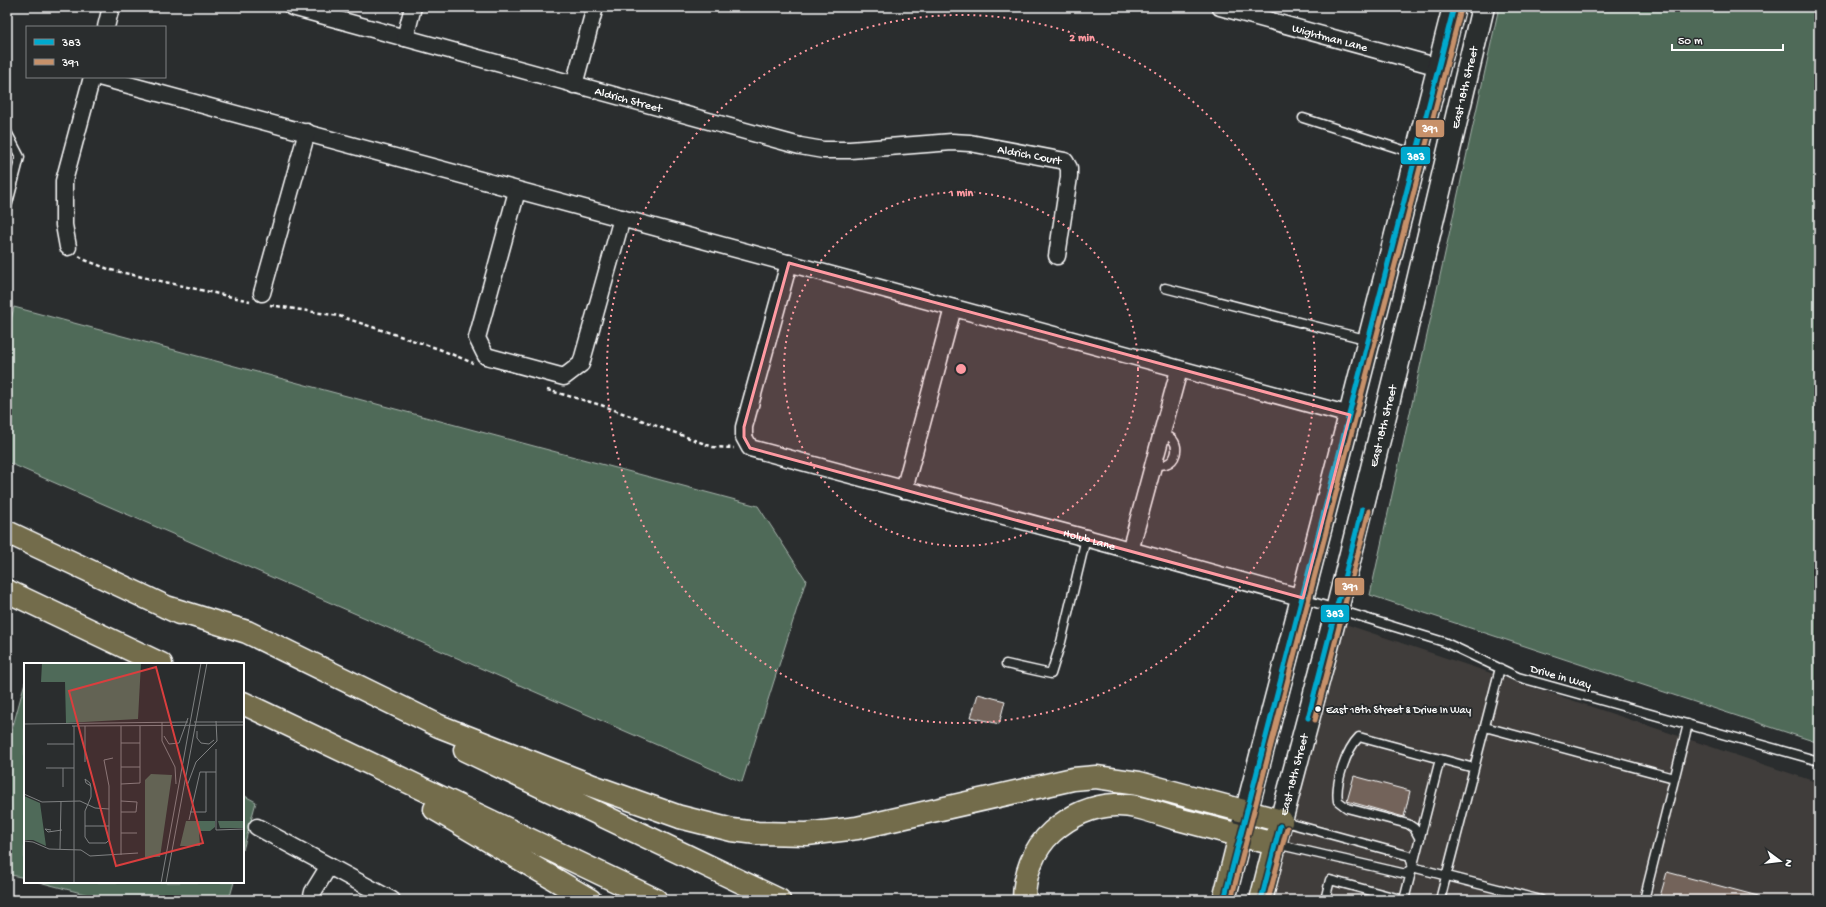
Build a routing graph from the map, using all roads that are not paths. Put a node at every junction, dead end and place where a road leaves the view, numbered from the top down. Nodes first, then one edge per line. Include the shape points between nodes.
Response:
1 (111, 7) edge
2 (292, 7) edge
3 (413, 7) edge
4 (595, 7) edge
5 (1220, 7) edge
6 (1454, 7) edge
7 (1483, 7) edge
8 (106, 26) edge
9 (405, 38) junction
10 (1439, 67) junction
11 (92, 78) edge
12 (103, 78) edge
13 (574, 85) junction
14 (1303, 118) dead end
15 (7, 132) edge
16 (307, 132) junction
17 (970, 143) joint
18 (1417, 154) junction
19 (517, 190) junction
20 (7, 207) edge
21 (622, 218) junction
22 (68, 247) road end
23 (1057, 256) dead end
24 (789, 263) junction
25 (1165, 288) dead end
26 (258, 298) road end
27 (953, 308) junction
28 (1370, 340) junction
29 (1179, 370) junction
30 (1350, 415) junction
31 (904, 490) junction
32 (7, 532) edge
33 (1086, 538) junction
34 (1130, 551) junction
35 (7, 591) edge
36 (1303, 598) junction
37 (166, 607) junction
38 (1337, 610) junction
39 (159, 663) edge
40 (1006, 664) dead end
41 (1500, 668) junction
42 (244, 703) edge
43 (1688, 724) junction
44 (1485, 727) junction
45 (324, 742) junction
46 (1440, 759) junction
47 (1819, 761) edge
48 (1474, 768) junction
49 (1674, 778) junction
50 (1248, 812) junction
51 (1281, 821) junction
52 (257, 827) dead end
53 (1240, 836) junction
54 (1420, 839) junction
55 (1275, 844) junction
56 (329, 866) junction
57 (1412, 867) junction
58 (1446, 876) junction
59 (311, 900) edge
60 (392, 900) edge
61 (590, 900) edge
62 (656, 900) edge
63 (779, 900) edge
64 (1024, 900) edge
65 (1224, 900) edge
66 (1261, 900) edge
67 (1325, 900) edge
68 (1404, 900) edge
69 (1440, 900) edge
70 (1541, 900) edge
71 (1644, 900) edge

1 - 8 street
2 - 9 street, Aldrich Street
3 - 9 street
4 - 13 street
5 - 10 street, Wightman Lane
6 - 10 main road
7 - 38 main road, East 18th Street
9 - 13 street, Aldrich Street
10 - 18 main road
11 - 22 street via 64,181 64,225
12 - 16 street
13 - 17 street, Aldrich Street via 823,150 932,142
14 - 18 lane
15 - 20 lane via 20,157
16 - 19 street
16 - 26 street
17 - 23 street, Aldrich Court via 1065,161 1069,168 1069,178
18 - 28 main road
19 - 21 street
19 - 21 street via 477,338 486,356 564,377 581,364
21 - 24 street
24 - 27 street
24 - 31 street, Holub Lane via 744,427 744,438 750,448
25 - 28 lane
27 - 29 street
27 - 31 street
28 - 30 main road
29 - 30 street
29 - 34 street
30 - 36 main road
31 - 33 street, Holub Lane
32 - 37 main road
33 - 34 street, Holub Lane
33 - 40 lane via 1051,674
34 - 36 street, Holub Lane
35 - 39 main road
36 - 38 lane, Drive in Way
36 - 50 main road
37 - 50 main road via 247,632 439,726 540,766 650,807 732,830 782,835 832,832 1073,779 1096,777 1139,783
37 - 63 main road
38 - 41 lane, Drive in Way via 1444,642
38 - 51 main road, East 18th Street
41 - 43 lane, Drive in Way via 1518,677
41 - 44 lane
42 - 45 main road
43 - 47 lane, Drive in Way
43 - 49 lane
44 - 48 lane
44 - 49 lane
45 - 61 main road
45 - 62 main road
46 - 48 lane
46 - 54 lane
46 - 54 lane via 1358,737 1347,756 1339,780 1338,801 1347,808 1408,824 1414,828
48 - 58 lane
49 - 71 lane
50 - 51 main road
50 - 53 main road
51 - 55 main road, East 18th Street
51 - 57 lane via 1410,856
52 - 56 street
53 - 55 main road
53 - 64 main road via 1138,808 1116,805 1097,807 1078,813 1045,838 1025,878
53 - 65 main road
54 - 57 lane
55 - 57 lane via 1406,874
55 - 66 main road, East 18th Street
56 - 59 street
56 - 60 street
57 - 58 lane
57 - 68 lane
58 - 69 lane
58 - 70 lane
67 - 68 lane via 1330,880

